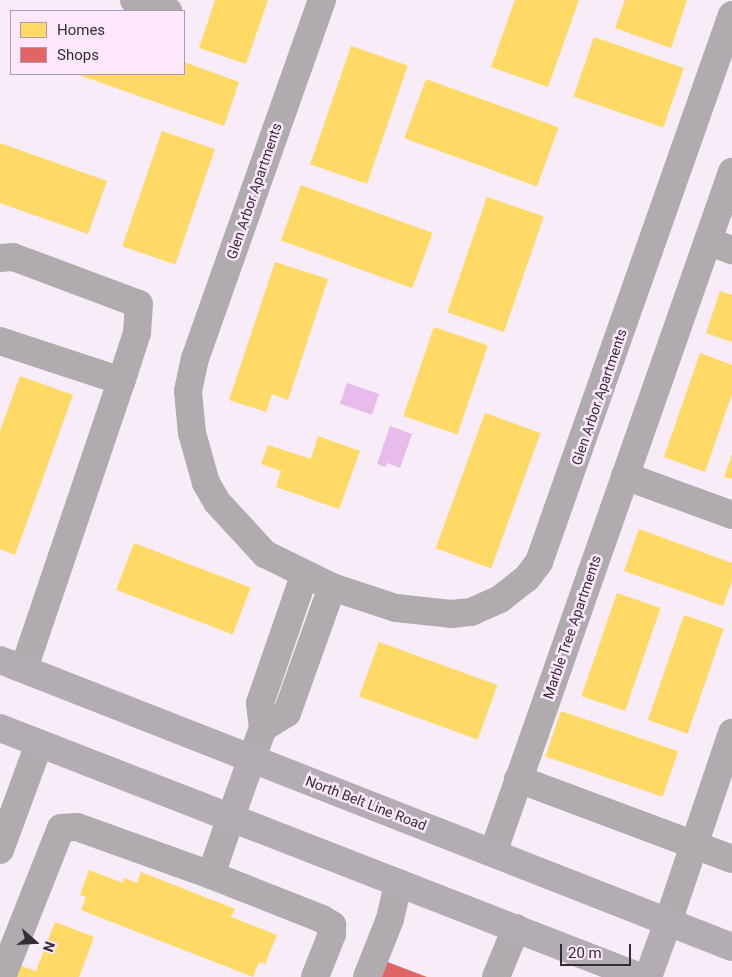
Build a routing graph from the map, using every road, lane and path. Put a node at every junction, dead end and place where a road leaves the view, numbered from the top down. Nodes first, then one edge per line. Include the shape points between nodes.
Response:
1 (134, 0) edge
2 (322, 0) edge
3 (165, 10) edge
4 (732, 15) edge
5 (732, 172) edge
6 (720, 245) edge
7 (0, 258) edge
8 (0, 341) edge
9 (122, 381) junction
10 (625, 476) junction
11 (732, 514) edge
12 (304, 576) junction
13 (332, 587) junction
14 (12, 665) edge
15 (0, 728) edge
16 (263, 728) junction
17 (732, 733) edge
18 (39, 744) junction
19 (252, 758) junction
20 (518, 779) junction
21 (231, 817) junction
22 (694, 845) junction
23 (0, 850) edge
24 (493, 853) junction
25 (732, 859) edge
26 (212, 875) junction
27 (398, 882) junction
28 (668, 922) junction
29 (516, 928) junction
30 (732, 947) edge
31 (2, 977) edge
32 (315, 977) edge
33 (366, 977) edge
34 (496, 977) edge
35 (640, 977) edge
36 (648, 977) edge

1 - 3 lane
2 - 12 lane, Glen Arbor Apartments via 195,358 188,391 192,433 206,483 217,502 265,554
4 - 13 lane, Glen Arbor Apartments via 539,562 528,578 500,599 471,612 416,612
5 - 6 lane, Marble Tree Apartments
6 - 10 lane, Marble Tree Apartments
7 - 9 lane via 13,257 139,304 137,333
8 - 9 lane
9 - 14 lane
10 - 11 lane
10 - 20 lane, Marble Tree Apartments
12 - 13 lane, Glen Arbor Apartments
12 - 16 lane via 260,703
13 - 16 lane via 287,714
14 - 19 main road, North Belt Line Road
15 - 18 main road
16 - 19 lane
17 - 22 lane
18 - 21 main road
18 - 23 lane
19 - 21 main road
19 - 24 main road, North Belt Line Road
20 - 22 lane
20 - 24 lane, Marble Tree Apartments
21 - 26 lane
21 - 27 main road
22 - 25 lane
22 - 28 lane
24 - 28 main road, North Belt Line Road
26 - 31 lane via 76,827 62,828
26 - 32 lane via 332,925 332,934
27 - 29 main road
27 - 33 lane via 390,920
28 - 30 main road, North Belt Line Road
28 - 36 main road
29 - 34 lane
29 - 35 main road

